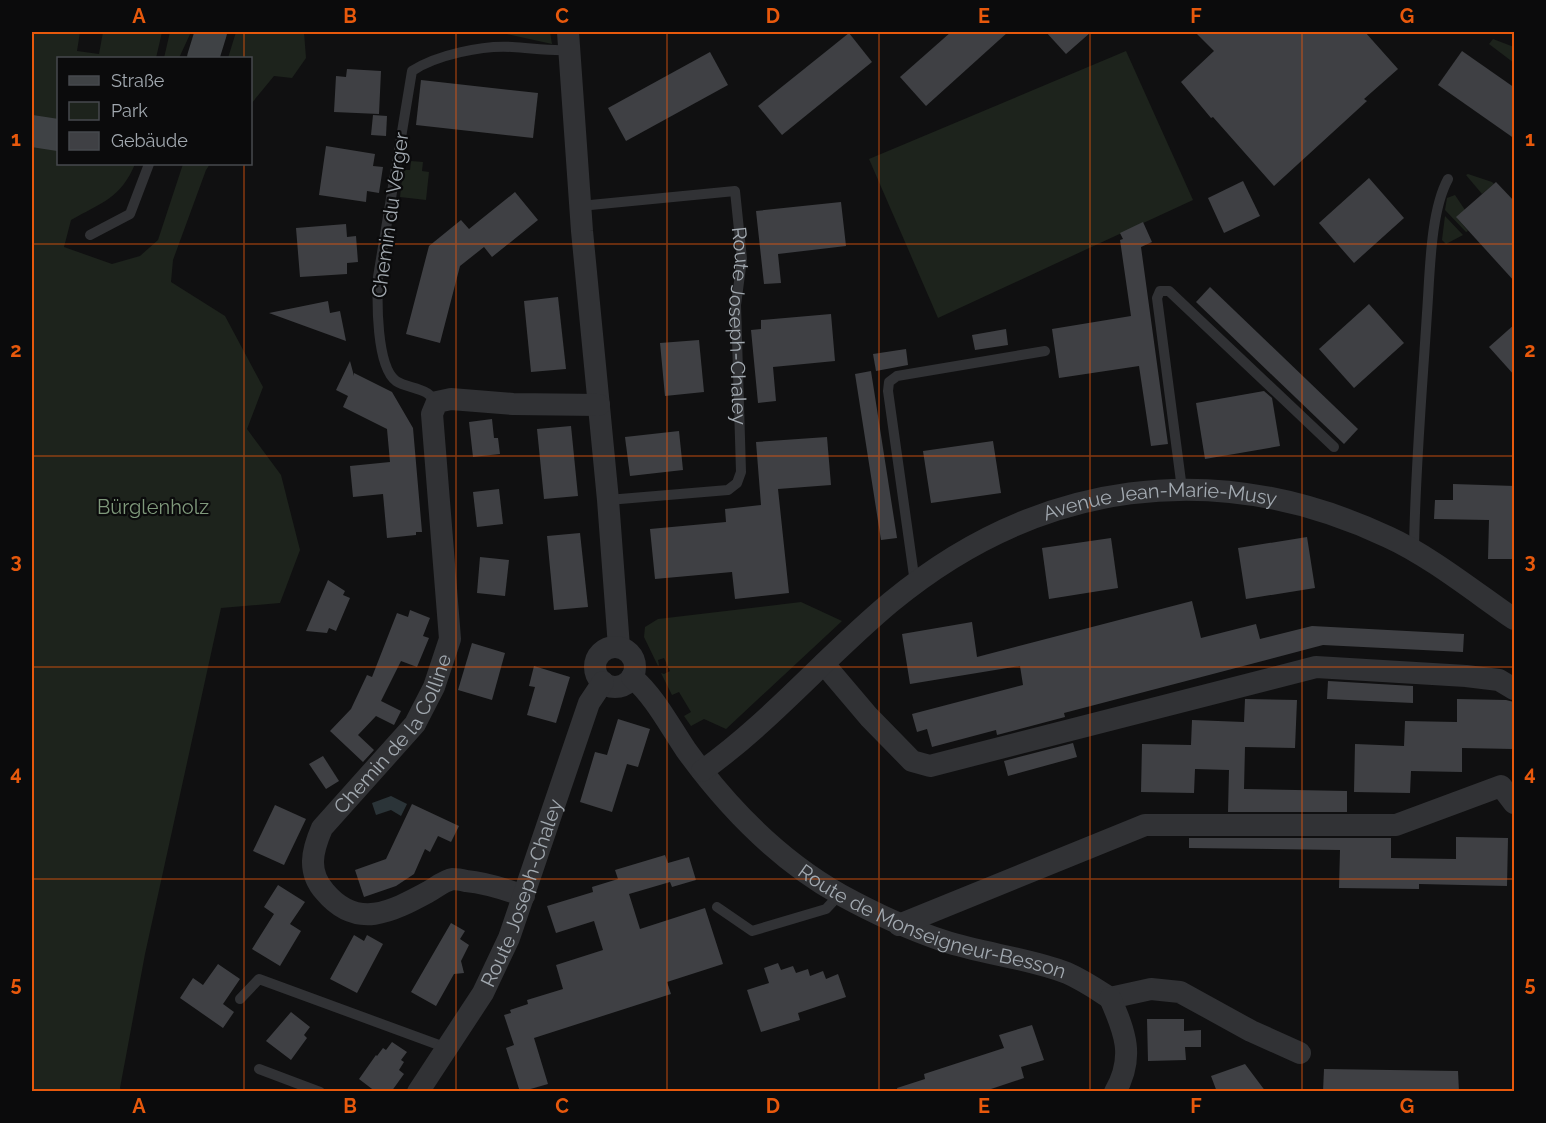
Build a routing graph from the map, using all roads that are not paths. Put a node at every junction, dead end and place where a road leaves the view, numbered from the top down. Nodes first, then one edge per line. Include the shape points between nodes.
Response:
1 (211, 32) edge
2 (568, 41) edge
3 (203, 57) edge
4 (32, 131) edge
5 (57, 135) edge
6 (149, 165) edge
7 (1448, 179) dead end
8 (580, 206) junction
9 (90, 235) dead end
10 (1045, 351) dead end
11 (437, 402) junction
12 (599, 405) junction
13 (1334, 447) dead end
14 (1182, 489) junction
15 (608, 500) junction
16 (1414, 551) junction
17 (915, 584) junction
18 (1515, 619) edge
19 (619, 647) junction
20 (824, 664) junction
21 (632, 677) junction
22 (603, 682) junction
23 (1515, 689) edge
24 (702, 771) junction
25 (1510, 789) edge
26 (840, 894) junction
27 (524, 896) junction
28 (717, 907) dead end
29 (899, 925) junction
30 (1110, 998) junction
31 (240, 999) dead end
32 (447, 1048) junction
33 (1300, 1053) dead end
34 (259, 1069) dead end
35 (320, 1092) edge
36 (418, 1092) edge
37 (1115, 1092) edge

1 - 3 main road
2 - 8 street
2 - 11 lane, Chemin du Verger via 547,51 494,47 457,53 421,64 412,71 376,304 385,363 395,380 427,393
4 - 5 main road
6 - 9 lane via 130,214
7 - 16 lane via 1438,206 1432,257 1415,476
8 - 12 street
8 - 15 lane, Route Joseph-Chaley via 735,192 741,234 736,305 741,472 737,483 728,490
10 - 17 lane via 897,376 889,382
11 - 12 street via 451,399
11 - 27 street, Chemin de la Colline via 432,414 450,639 416,724 322,828 312,865 318,884 330,899 352,914 375,915 410,902 452,879 488,883
12 - 15 street
13 - 14 lane via 1169,291 1160,291 1157,298
14 - 16 street, Avenue Jean-Marie-Musy via 1224,490 1280,499 1335,514
14 - 17 street, Avenue Jean-Marie-Musy via 1112,495 1051,511 983,540
15 - 19 street
16 - 18 street, Avenue Jean-Marie-Musy
17 - 20 street, Avenue Jean-Marie-Musy
19 - 21 street via 634,658
19 - 22 street via 606,649 597,658 596,671
20 - 23 street via 912,761 930,766 1317,667 1466,676 1499,680
20 - 24 street, Avenue Jean-Marie-Musy
21 - 22 street via 619,686
21 - 24 street, Route de Monseigneur-Besson via 643,686
22 - 27 street, Route Joseph-Chaley via 589,703
24 - 26 street, Route de Monseigneur-Besson via 758,835
25 - 29 street via 1396,825 1145,825
26 - 28 lane via 826,909 752,931
26 - 29 street, Route de Monseigneur-Besson
27 - 32 street, Route Joseph-Chaley via 483,993
29 - 30 street, Route de Monseigneur-Besson via 1068,974
30 - 33 street via 1151,989 1180,992
30 - 37 street via 1124,1030 1127,1050 1126,1065
31 - 32 lane via 259,979
32 - 36 street, Route Joseph-Chaley
34 - 35 lane

